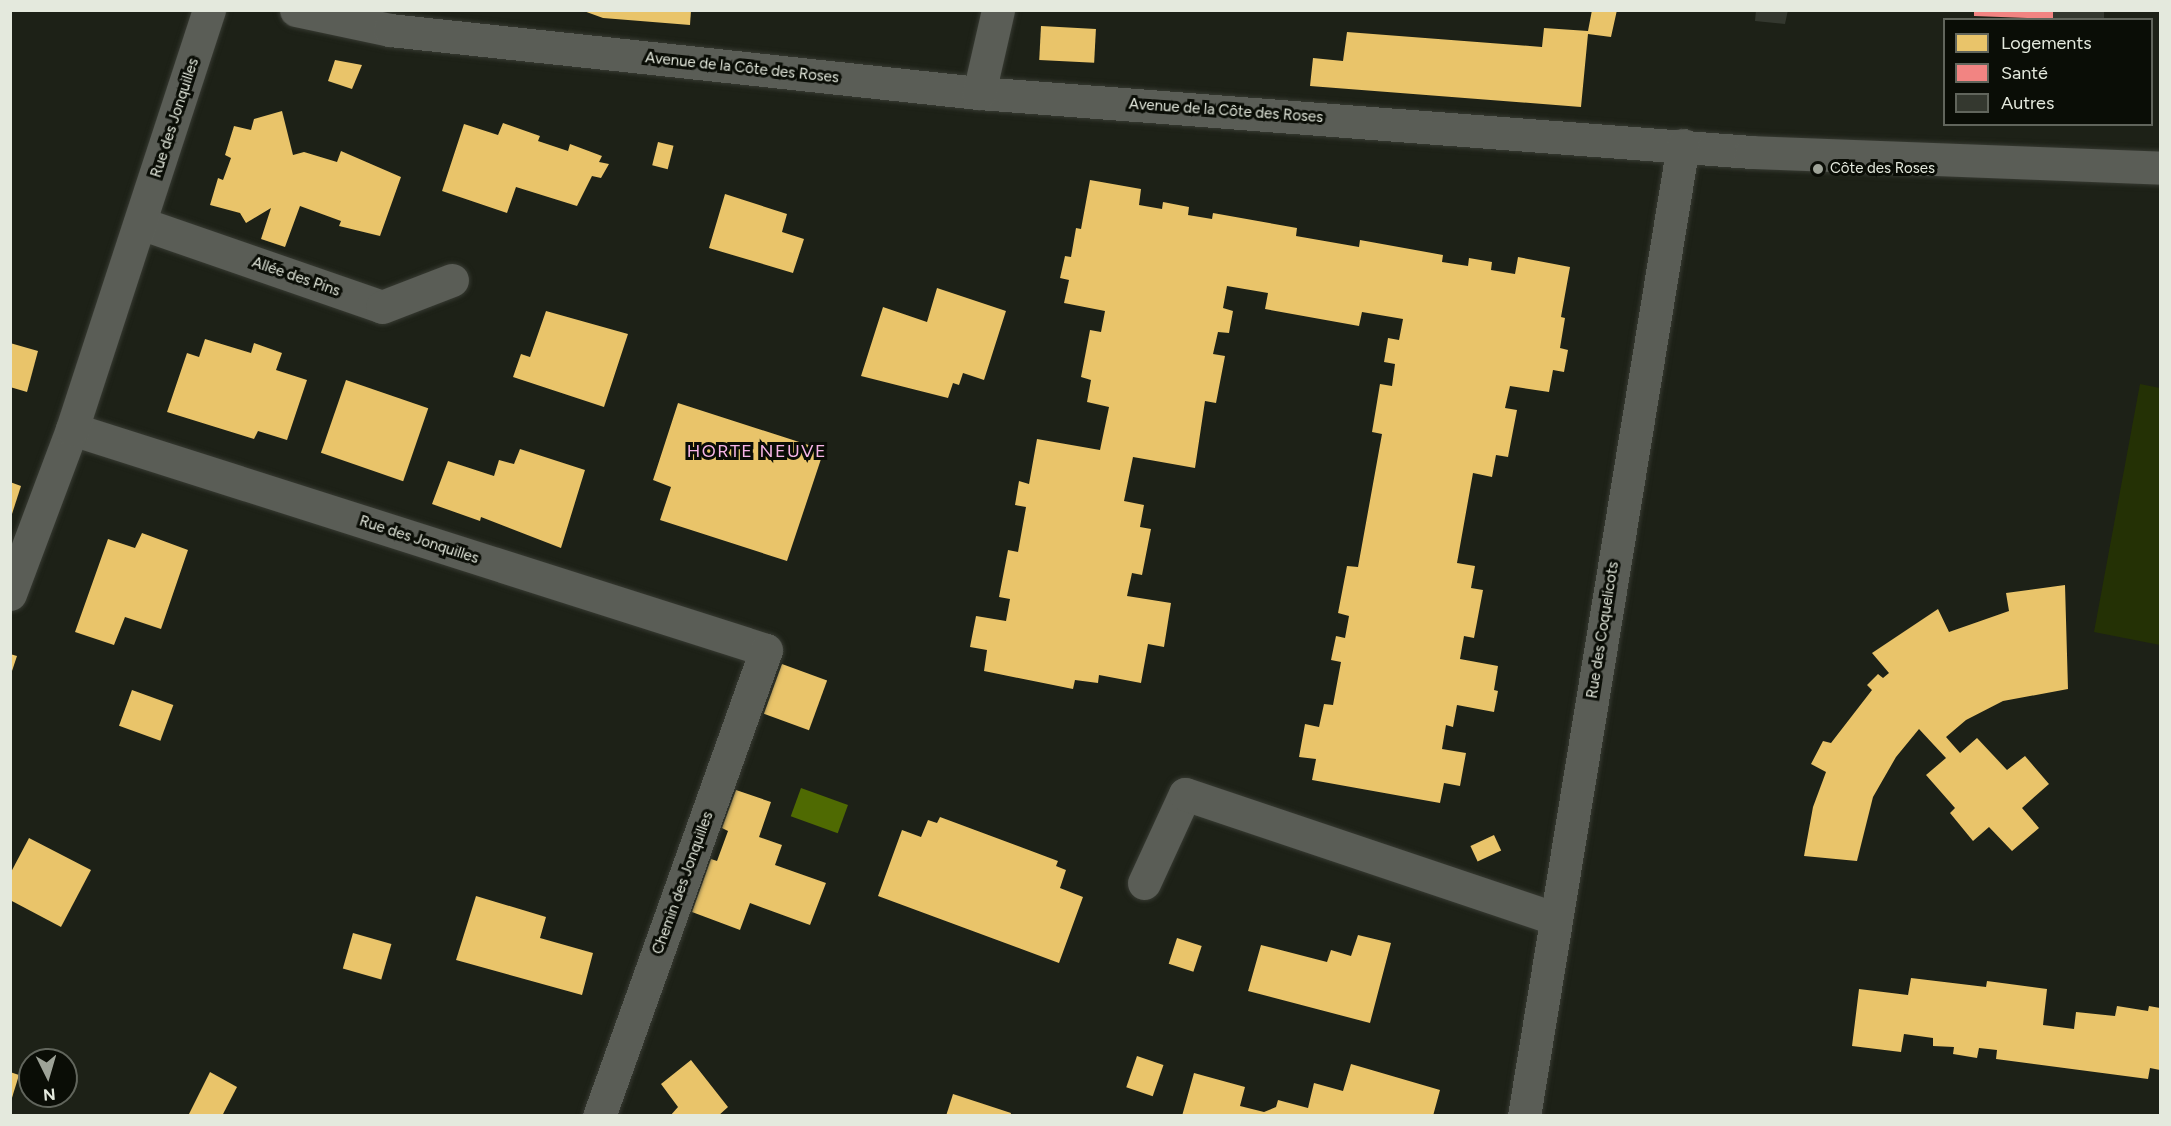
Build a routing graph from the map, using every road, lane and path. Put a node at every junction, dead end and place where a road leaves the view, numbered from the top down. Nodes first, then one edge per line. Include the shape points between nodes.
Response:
1 (209, 10) edge
2 (296, 10) edge
3 (998, 10) edge
4 (390, 20) edge
5 (979, 93) junction
6 (1683, 145) junction
7 (2160, 168) edge
8 (140, 224) junction
9 (452, 280) dead end
10 (72, 429) junction
11 (10, 594) edge
12 (766, 650) joint
13 (1144, 883) dead end
14 (1556, 919) junction
15 (599, 1116) edge
16 (1524, 1116) edge

1 - 8 street, Rue des Jonquilles
2 - 4 street, Avenue de la Côte des Roses
3 - 5 street
4 - 5 street, Avenue de la Côte des Roses
5 - 6 street, Avenue de la Côte des Roses
6 - 7 street, Avenue de la Côte des Roses via 1751,152
6 - 14 street, Rue des Coquelicots
8 - 9 street, Allée des Pins via 382,307
8 - 10 street, Rue des Jonquilles
10 - 11 street, Rue des Jonquilles
10 - 12 street, Rue des Jonquilles
12 - 15 street, Chemin des Jonquilles
13 - 14 street via 1185,794
14 - 16 street, Rue des Coquelicots

